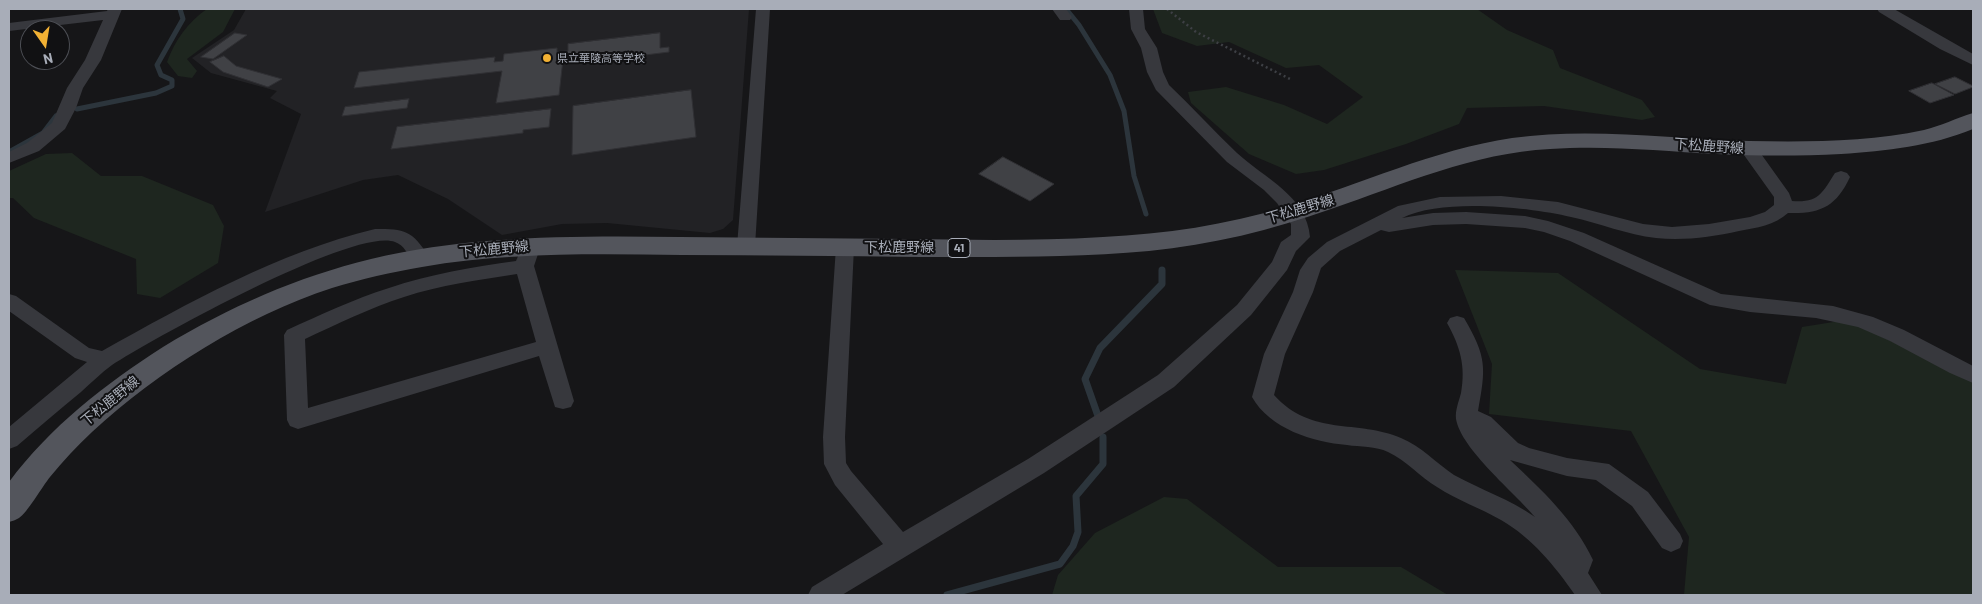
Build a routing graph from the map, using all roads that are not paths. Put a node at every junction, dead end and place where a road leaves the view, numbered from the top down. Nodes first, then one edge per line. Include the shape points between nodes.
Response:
1 (763, 9) edge
2 (1136, 9) edge
3 (1884, 9) edge
4 (113, 12) edge
5 (9, 27) edge
6 (1973, 60) edge
7 (1973, 120) edge
8 (1748, 148) junction
9 (9, 158) edge
10 (1841, 177) dead end
11 (1783, 207) junction
12 (1379, 224) junction
13 (1297, 225) junction
14 (746, 246) junction
15 (845, 247) junction
16 (1330, 248) junction
17 (528, 256) junction
18 (419, 257) junction
19 (9, 301) edge
20 (1457, 323) dead end
21 (546, 346) junction
22 (104, 360) junction
23 (1973, 375) edge
24 (563, 401) dead end
25 (1467, 415) junction
26 (9, 440) edge
27 (9, 508) edge
28 (1671, 541) dead end
29 (900, 546) junction
30 (1575, 574) junction
31 (821, 595) edge
32 (1589, 595) edge

1 - 14 street
2 - 13 street via 1138,28 1149,48 1162,87 1233,158 1270,186
3 - 6 street
4 - 5 street
4 - 9 street via 93,60 75,88 59,124 33,147
7 - 8 main road, 下松鹿野線 / 41 via 1958,128 1913,140 1825,149
8 - 11 street via 1783,198
8 - 13 main road, 下松鹿野線 / 41 via 1635,141 1574,140 1519,144 1456,156
10 - 11 street via 1826,202
11 - 12 street via 1773,215 1747,223 1671,233 1614,224 1561,209 1470,202 1428,204 1403,210
12 - 16 street
12 - 23 street via 1389,226 1466,218 1548,227 1717,300 1821,311 1851,318 1897,335
13 - 15 main road, 下松鹿野線 / 41 via 1118,245 1042,249
13 - 16 street
13 - 29 street via 1280,265 1244,310 1166,381 1036,466
14 - 15 main road, 下松鹿野線 / 41
14 - 17 main road, 下松鹿野線 / 41
15 - 29 street via 835,464
16 - 30 street via 1310,270 1304,291 1277,344 1263,397 1268,404 1299,425 1340,436 1391,443 1412,454 1443,480 1518,518 1552,544
17 - 18 main road, 下松鹿野線 / 41
17 - 21 street
17 - 21 street via 410,288 355,307 294,335 298,420
18 - 22 street via 411,244 399,235 375,235 342,243 211,300
18 - 27 main road, 下松鹿野線 / 41 via 338,277 265,304 194,341 125,387 67,436 20,490
19 - 22 street via 82,353
20 - 25 street via 1474,361
21 - 24 street
22 - 26 street
25 - 28 street via 1484,422 1510,449 1524,456 1566,467 1601,471 1640,499
25 - 30 street via 1468,423 1487,450 1566,536 1582,560
29 - 31 street
30 - 32 street

